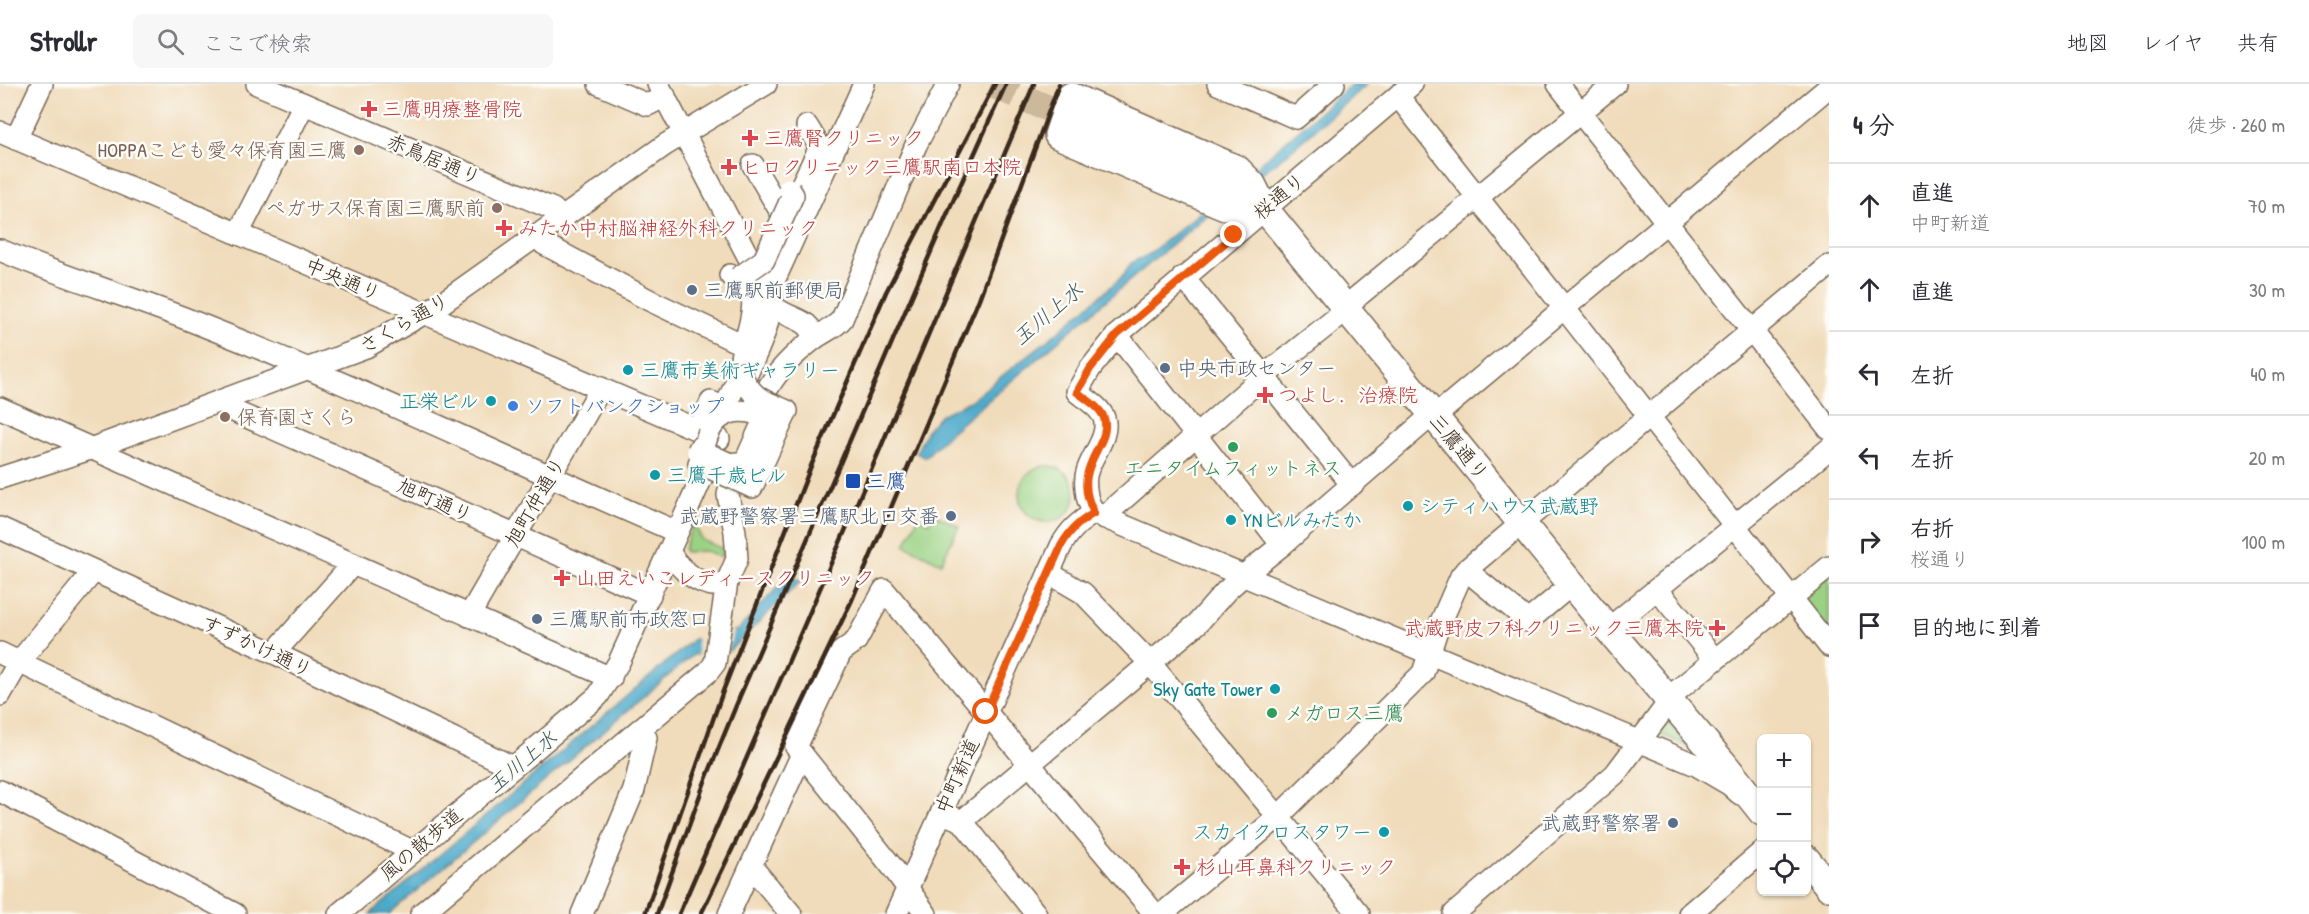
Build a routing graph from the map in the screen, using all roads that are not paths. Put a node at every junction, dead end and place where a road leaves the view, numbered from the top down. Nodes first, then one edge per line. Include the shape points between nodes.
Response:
1 (42, 84) edge
2 (257, 84) edge
3 (599, 84) edge
4 (766, 84) edge
5 (864, 84) edge
6 (1218, 84) edge
7 (1334, 84) edge
8 (1558, 84) edge
9 (1615, 84) edge
10 (942, 86) edge
11 (1829, 87) edge
12 (662, 90) edge
13 (1073, 90) edge
14 (1405, 90) edge
15 (303, 104) junction
16 (1580, 112) junction
17 (1080, 122) tunnel mouth
18 (807, 126) dead end
19 (685, 133) junction
20 (8, 135) edge
21 (753, 165) dead end
22 (1478, 197) junction
23 (781, 205) junction
24 (1264, 208) junction
25 (562, 218) junction
26 (1667, 222) junction
27 (238, 234) junction
28 (538, 236) junction
29 (0, 250) edge
30 (1829, 266) edge
31 (1184, 277) junction
32 (768, 294) junction
33 (1346, 306) junction
34 (1565, 309) junction
35 (423, 314) junction
36 (774, 315) junction
37 (1752, 331) junction
38 (1117, 335) junction
39 (813, 339) junction
40 (735, 341) dead end
41 (308, 370) junction
42 (1265, 375) junction
43 (737, 384) junction
44 (601, 388) junction
45 (768, 388) dead end
46 (226, 400) junction
47 (0, 408) edge
48 (752, 416) junction
49 (1433, 416) junction
50 (1650, 417) junction
51 (1829, 429) edge
52 (1197, 436) junction
53 (707, 440) junction
54 (90, 449) junction
55 (1829, 449) edge
56 (735, 471) junction
57 (550, 476) junction
58 (0, 478) edge
59 (1352, 485) junction
60 (1099, 515) junction
61 (1522, 522) junction
62 (1735, 526) junction
63 (0, 528) edge
64 (516, 536) junction
65 (673, 541) junction
66 (1282, 545) junction
67 (353, 564) junction
68 (1829, 567) edge
69 (1466, 570) junction
70 (93, 572) junction
71 (1048, 573) junction
72 (1243, 576) junction
73 (727, 582) junction
74 (1571, 585) junction
75 (1657, 589) junction
76 (650, 595) junction
77 (1790, 598) junction
78 (469, 616) junction
79 (1608, 629) junction
80 (1829, 646) edge
81 (274, 653) junction
82 (1429, 654) junction
83 (9, 657) edge
84 (1715, 660) junction
85 (1150, 663) junction
86 (611, 678) junction
87 (0, 695) edge
88 (1669, 701) junction
89 (986, 712) junction
90 (638, 730) junction
91 (1639, 740) junction
92 (802, 754) junction
93 (1031, 764) junction
94 (513, 767) junction
95 (0, 791) edge
96 (1757, 807) edge
97 (1757, 809) edge
98 (942, 811) junction
99 (1278, 818) junction
100 (962, 822) junction
101 (412, 851) junction
102 (1757, 855) edge
103 (1811, 865) edge
104 (751, 866) junction
105 (1829, 887) edge
106 (907, 888) junction
107 (430, 911) edge
108 (235, 914) edge
109 (339, 914) edge
110 (582, 914) edge
111 (729, 914) edge
112 (790, 914) edge
113 (896, 914) edge
114 (926, 914) edge
115 (1036, 914) edge
116 (1155, 914) edge
117 (1162, 914) edge
118 (1359, 914) edge
119 (1455, 914) edge
120 (1689, 914) edge

1 - 20 street
2 - 15 street, 赤鳥居通り
3 - 12 street via 648,105
4 - 19 street, さくら通り
5 - 32 street
6 - 7 street via 1296,118
8 - 16 street
9 - 16 street, 中町新道
10 - 39 street via 842,319
11 - 26 street
12 - 19 street
13 - 24 main road via 1237,169 1252,184
13 - 24 main road via 1058,135 1225,206
14 - 22 street
14 - 24 street, 桜通り
15 - 25 street, 赤鳥居通り via 552,209
15 - 27 street
16 - 22 street, 中町新道
16 - 26 street
17 - 24 main road, 三鷹通り via 1218,182
18 - 23 street via 820,147 800,188
19 - 25 street, さくら通り
19 - 32 street
20 - 27 street, 中央通り
21 - 23 street
22 - 33 street, 中町新道
22 - 34 street
23 - 43 street, bridge via 767,253 734,276 751,292 753,312 743,342
24 - 31 street, 桜通り
24 - 33 main road, 三鷹通り
25 - 28 street, さくら通り
26 - 34 street
26 - 37 street
27 - 35 street, 中央通り
28 - 35 street, さくら通り
28 - 40 street via 544,244 607,278
29 - 41 street via 40,268 183,317
30 - 37 street
31 - 38 street, 桜通り
31 - 42 street
32 - 36 street
33 - 42 street, 中町新道
33 - 49 main road, 三鷹通り
34 - 49 street
34 - 50 street
35 - 41 street, さくら通り via 366,347
35 - 44 street, 中央通り
36 - 39 street via 808,324
36 - 43 street
37 - 50 street
37 - 51 street
38 - 52 street
38 - 60 street, 桜通り via 1077,392 1104,417 1105,425 1086,478 1088,502
39 - 45 street
41 - 46 street, さくら通り
41 - 57 street
42 - 52 street, 中町新道
42 - 59 street
43 - 48 street, bridge
43 - 53 street, bridge via 725,408 711,402
43 - 53 street, bridge via 787,411 752,487 699,463
44 - 53 street, 中央通り
44 - 57 street, 旭町仲通り
46 - 54 street, さくら通り
46 - 64 street, 旭町通り via 229,409
47 - 54 street
48 - 53 street, bridge via 734,411
48 - 53 street, bridge via 765,417 745,462 730,464
48 - 56 street
49 - 59 street
49 - 61 main road, 三鷹通り
50 - 61 street
50 - 62 street
52 - 60 street, 中町新道
52 - 66 street
53 - 56 street
53 - 65 street, 風の散歩道
54 - 58 street, さくら通り
54 - 67 street
55 - 62 street
56 - 73 street via 729,495 738,548
57 - 64 street, 旭町仲通り
57 - 65 street
59 - 66 street
60 - 71 street, 中町新道 via 1077,523 1068,533
60 - 72 street
61 - 69 street
61 - 74 main road, 三鷹通り
62 - 75 street
62 - 77 street
63 - 70 street, すずかけ通り
64 - 76 street, 旭町通り
64 - 78 street, 旭町仲通り
65 - 73 street via 678,567 710,585
65 - 76 street, 風の散歩道
66 - 72 street
67 - 78 street
67 - 81 street
68 - 77 street
69 - 74 street via 1528,621
69 - 82 street
70 - 81 street, すずかけ通り
70 - 83 street
71 - 85 street via 1083,592
71 - 89 street, 中町新道
72 - 82 street
72 - 85 street via 1197,624
73 - 90 street via 715,663
74 - 79 main road, 三鷹通り
75 - 79 street
75 - 84 street
76 - 86 street, 風の散歩道
77 - 80 street
77 - 84 street
78 - 86 street
79 - 88 main road, 三鷹通り
81 - 94 street, すずかけ通り
82 - 91 street
82 - 99 street via 1423,673
83 - 87 street
83 - 101 street
84 - 88 street
85 - 93 street
85 - 99 street
86 - 94 street, 風の散歩道 via 598,696
88 - 91 street
88 - 96 main road, 三鷹通り
89 - 92 street via 884,590 856,641 841,652 834,666 796,747
89 - 93 street
89 - 98 street, 中町新道
90 - 107 street
90 - 110 street via 646,738 634,790
91 - 97 street via 1722,780
91 - 119 street via 1615,774
92 - 104 street
92 - 106 street
93 - 100 street
93 - 116 street
94 - 101 street, 風の散歩道
95 - 108 street
98 - 100 street
98 - 106 street, 中町新道
99 - 117 street
99 - 118 street
100 - 115 street
101 - 109 street, 風の散歩道
102 - 120 street
103 - 105 main road
104 - 111 street
104 - 112 street
106 - 113 street, 中町新道
106 - 114 street

